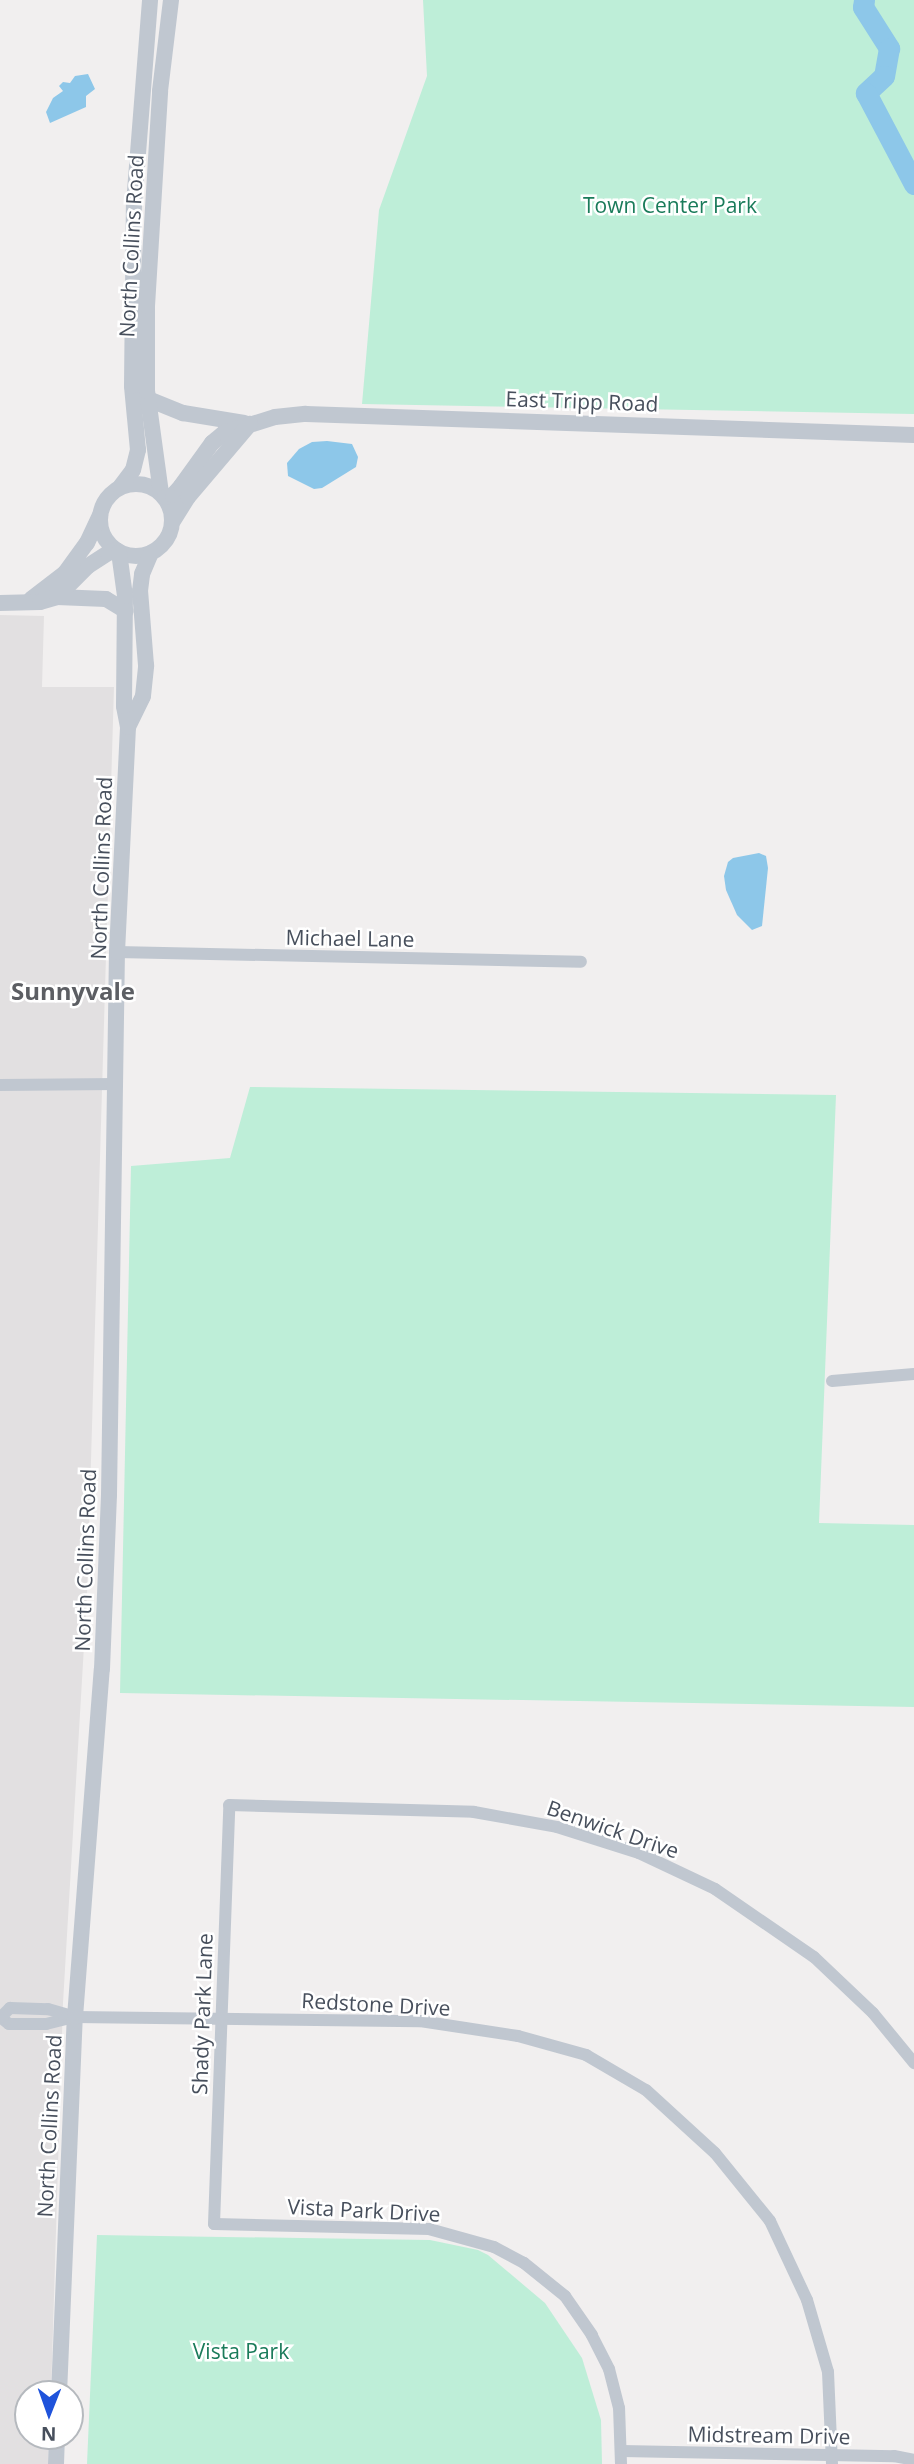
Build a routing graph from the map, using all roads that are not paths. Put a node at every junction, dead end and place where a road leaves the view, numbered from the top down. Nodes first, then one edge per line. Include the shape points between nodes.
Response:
1 (150, 0) edge
2 (171, 0) edge
3 (137, 170) junction
4 (154, 171) junction
5 (140, 282) junction
6 (148, 399) junction
7 (250, 424) junction
8 (914, 435) edge
9 (120, 487) junction
10 (163, 495) junction
11 (100, 513) junction
12 (173, 521) junction
13 (118, 551) junction
14 (151, 553) junction
15 (57, 597) junction
16 (6, 603) edge
17 (126, 611) junction
18 (128, 727) junction
19 (117, 952) junction
20 (581, 962) dead end
21 (117, 1084) junction
22 (0, 1086) edge
23 (914, 1374) edge
24 (832, 1381) dead end
25 (229, 1805) joint
26 (0, 2017) edge
27 (75, 2017) junction
28 (222, 2017) junction
29 (914, 2063) edge
30 (214, 2224) joint
31 (60, 2380) edge
32 (622, 2457) edge
33 (833, 2460) edge
34 (914, 2460) edge

1 - 3 street, North Collins Road
2 - 4 street, North Collins Road
3 - 4 street
3 - 5 street, North Collins Road
4 - 5 street, North Collins Road
5 - 6 street, North Collins Road
5 - 9 street, North Collins Road via 132,386 138,450 133,470
6 - 7 street via 184,414
6 - 10 street, North Collins Road
7 - 8 street, East Tripp Road via 306,414
7 - 10 street, East Tripp Road via 224,433 173,495
7 - 12 street
9 - 10 street via 142,484
9 - 11 street
10 - 12 street
11 - 13 street via 103,536
11 - 16 street via 87,543 65,573 39,595
12 - 14 street via 167,540
13 - 14 street via 130,556
13 - 15 street via 89,566
13 - 17 street, North Collins Road
14 - 18 street, North Collins Road via 140,591 146,665 143,696
15 - 16 street
15 - 17 street via 106,599
17 - 18 street, North Collins Road via 124,706
18 - 19 street, North Collins Road
19 - 20 street, Michael Lane
19 - 21 street, North Collins Road
21 - 22 street
21 - 27 street, North Collins Road via 102,1669
23 - 24 street
25 - 28 street, Shady Park Lane
25 - 29 street, Benwick Drive via 474,1812 557,1827 639,1853 715,1889 814,1957 873,2013
26 - 27 street, Redstone Drive via 10,2008 47,2009
27 - 28 street, Redstone Drive
27 - 31 street, North Collins Road
28 - 30 street, Shady Park Lane
28 - 33 street, Redstone Drive via 420,2021 518,2036 586,2055 646,2090 715,2153 770,2221 807,2300 828,2372
30 - 32 street, Vista Park Drive via 429,2229 494,2247 524,2263 565,2296 592,2335 615,2388
32 - 33 street, Midstream Drive
33 - 34 street, Midstream Drive

